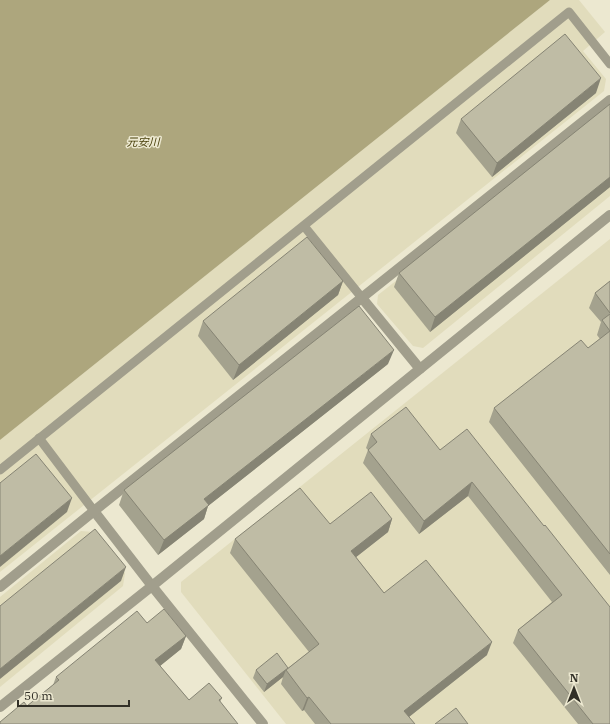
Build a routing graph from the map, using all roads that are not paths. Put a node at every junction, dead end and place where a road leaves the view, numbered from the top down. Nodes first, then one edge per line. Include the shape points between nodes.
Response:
1 (610, 64) edge
2 (610, 100) edge
3 (610, 215) edge
4 (304, 226) junction
5 (362, 298) junction
6 (420, 369) junction
7 (39, 438) junction
8 (0, 470) edge
9 (94, 511) junction
10 (152, 586) junction
11 (0, 587) edge
12 (0, 707) edge
13 (263, 724) edge

1 - 4 lane via 569,12
2 - 5 street
3 - 6 street
4 - 5 lane
4 - 7 lane
5 - 6 street
5 - 9 street
6 - 10 street
7 - 8 lane
7 - 9 lane
9 - 10 street
9 - 11 street
10 - 12 street
10 - 13 street

